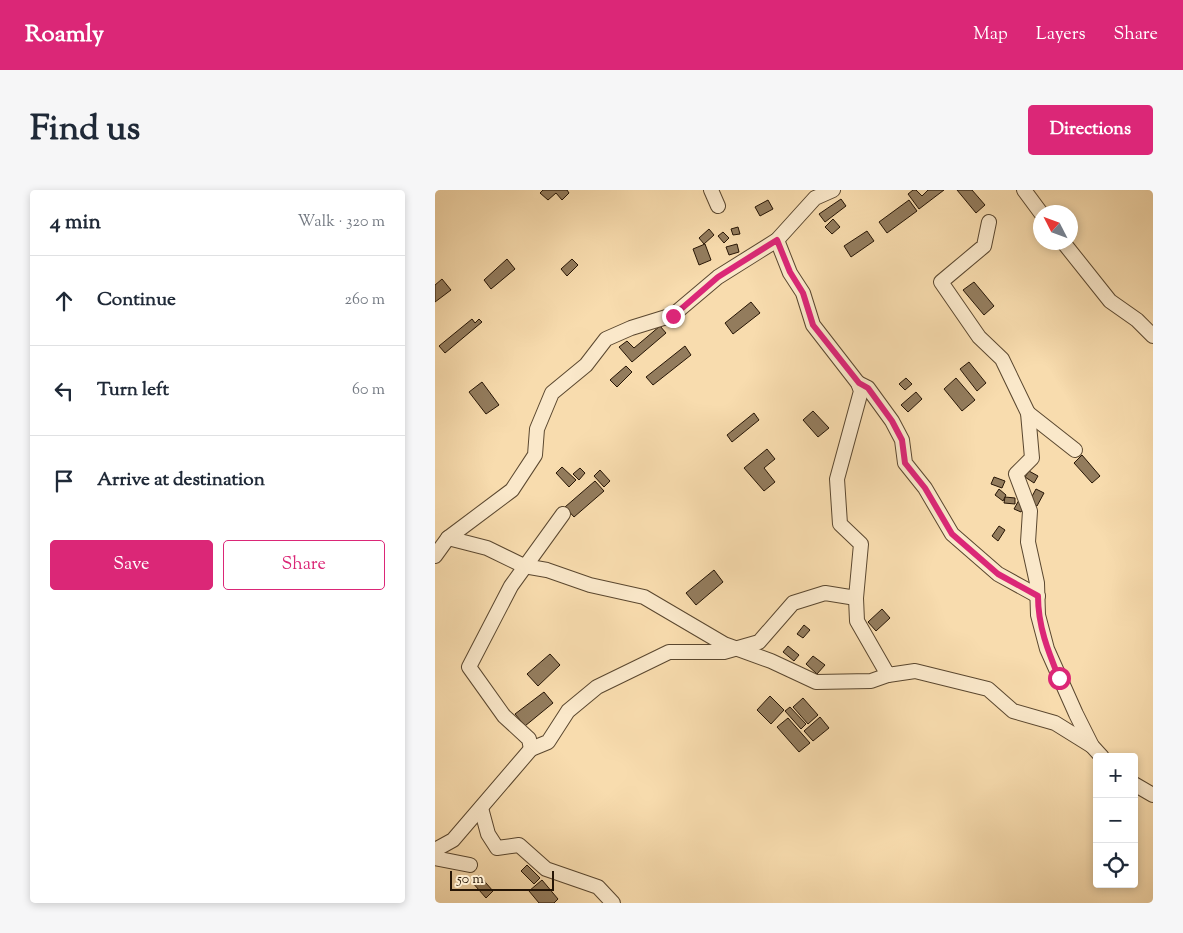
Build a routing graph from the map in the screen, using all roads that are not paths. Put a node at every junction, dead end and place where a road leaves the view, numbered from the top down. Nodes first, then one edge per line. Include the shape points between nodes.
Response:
1 (711, 190) edge
2 (833, 190) edge
3 (1024, 190) edge
4 (1035, 205) edge
5 (717, 206) dead end
6 (989, 222) dead end
7 (777, 240) junction
8 (1069, 250) edge
9 (1153, 336) edge
10 (859, 383) junction
11 (1027, 413) junction
12 (1075, 450) dead end
13 (563, 514) dead end
14 (449, 538) junction
15 (435, 556) edge
16 (523, 566) junction
17 (1038, 596) junction
18 (856, 598) junction
19 (737, 648) junction
20 (888, 675) junction
21 (1092, 746) junction
22 (531, 749) junction
23 (1098, 753) edge
24 (1138, 787) edge
25 (1153, 796) edge
26 (481, 808) junction
27 (435, 850) edge
28 (435, 858) edge
29 (471, 865) dead end
30 (613, 903) edge

1 - 5 street
2 - 7 street via 815,198
3 - 4 street
6 - 11 street via 984,246 941,282 979,337 1001,359
7 - 10 street via 803,293 813,325
7 - 14 street via 718,277 673,316 606,339 586,365 552,393 537,429 535,455 512,490
8 - 9 street via 1110,302 1137,320
10 - 17 street via 868,388 892,421 902,440 905,463 925,488 952,534 998,574
10 - 18 street via 861,390 837,479 840,524 861,544
11 - 12 street
11 - 17 street via 1032,458 1016,474 1030,511 1028,542
13 - 16 street
14 - 15 street
14 - 16 street via 487,548
16 - 19 street via 644,597 724,644
16 - 22 street via 469,667 504,716 529,739
17 - 21 street via 1038,615 1047,649
18 - 19 street via 825,593 793,603 759,642
18 - 20 street via 857,621
19 - 20 street via 816,682 871,681
19 - 22 street via 725,652 669,652 615,678 597,687 568,711 548,742
20 - 21 street via 915,671 988,689 1013,711 1055,723
21 - 23 street
22 - 26 street
24 - 25 street
26 - 27 street via 453,840
26 - 30 street via 488,834 497,848 519,845 546,869 599,886
28 - 29 street

